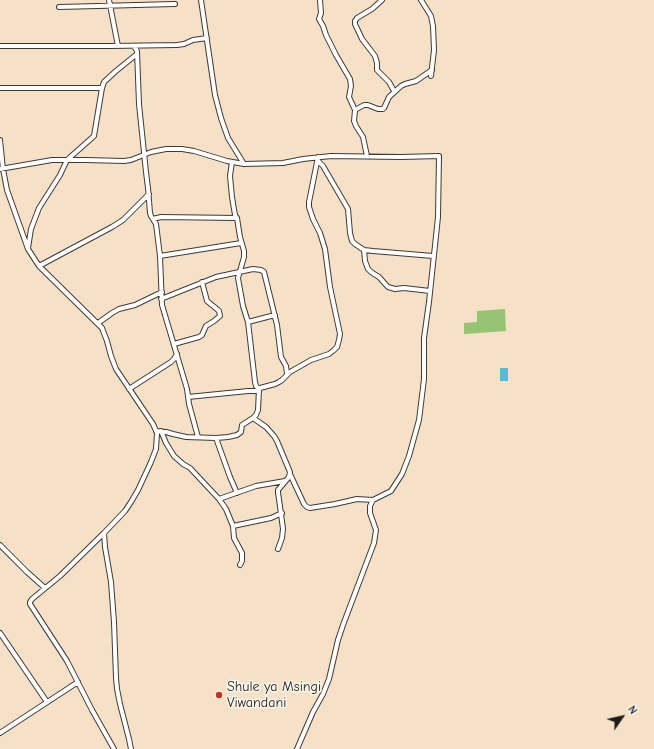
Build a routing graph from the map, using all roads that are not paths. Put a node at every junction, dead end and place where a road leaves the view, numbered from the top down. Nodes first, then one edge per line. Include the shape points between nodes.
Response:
1 (109, 0) edge
2 (201, 0) edge
3 (320, 0) edge
4 (382, 0) edge
5 (421, 0) edge
6 (175, 4) dead end
7 (110, 6) junction
8 (59, 7) dead end
9 (207, 38) junction
10 (0, 46) edge
11 (118, 46) junction
12 (134, 46) junction
13 (137, 54) junction
14 (432, 70) junction
15 (431, 76) dead end
16 (0, 88) edge
17 (102, 88) junction
18 (394, 91) junction
19 (355, 110) junction
20 (0, 140) edge
21 (144, 155) junction
22 (367, 156) junction
23 (318, 159) junction
24 (67, 160) junction
25 (232, 162) junction
26 (244, 164) junction
27 (1, 169) edge
28 (149, 194) junction
29 (237, 218) junction
30 (153, 219) junction
31 (241, 243) junction
32 (28, 249) junction
33 (364, 250) junction
34 (160, 256) junction
35 (433, 256) junction
36 (39, 266) junction
37 (239, 272) junction
38 (202, 282) junction
39 (430, 291) junction
40 (162, 292) junction
41 (161, 299) junction
42 (275, 315) junction
43 (248, 322) junction
44 (98, 323) junction
45 (174, 344) junction
46 (177, 354) junction
47 (287, 374) junction
48 (129, 389) junction
49 (259, 390) junction
50 (188, 397) junction
51 (253, 418) junction
52 (159, 431) junction
53 (198, 437) junction
54 (216, 438) junction
55 (290, 474) junction
56 (286, 481) junction
57 (237, 493) junction
58 (219, 499) junction
59 (374, 500) junction
60 (282, 513) junction
61 (233, 526) junction
62 (104, 533) junction
63 (0, 545) edge
64 (278, 549) dead end
65 (240, 565) dead end
66 (46, 588) junction
67 (0, 633) edge
68 (78, 682) junction
69 (47, 702) junction
70 (0, 733) edge
71 (114, 749) edge
72 (131, 749) edge
73 (297, 749) edge

1 - 7 street
2 - 9 street
3 - 19 street via 319,19 350,79 349,97
4 - 18 street via 357,18 355,24 362,39 375,56 377,70
5 - 14 street via 433,21
6 - 7 street
7 - 8 street
7 - 11 street
9 - 12 street via 184,44
9 - 26 street via 221,118 228,138
10 - 11 street
11 - 12 street
12 - 13 street
13 - 17 street via 104,82
13 - 21 street
14 - 15 street
14 - 18 street
16 - 17 street
17 - 24 street via 94,136
18 - 19 street via 383,109 364,105
19 - 22 street via 354,120 363,137
20 - 27 street
21 - 24 street via 124,161
21 - 25 street via 166,149 182,149
21 - 28 street
22 - 23 street
22 - 35 street via 439,156 438,217
23 - 26 street
23 - 33 street via 348,209 352,241
23 - 47 street via 309,207 325,249 339,340 337,347 329,354 311,360
24 - 27 street via 46,160
24 - 32 street via 39,208 31,229
25 - 26 street
25 - 29 street via 230,185
27 - 32 street
28 - 30 street via 150,216
28 - 36 street via 118,223
29 - 30 street
29 - 31 street
30 - 34 street via 156,224
31 - 34 street
31 - 37 street via 244,257
32 - 36 street
33 - 35 street
33 - 39 street via 370,272 379,276 388,287
34 - 40 street
35 - 39 street
36 - 44 street
37 - 38 street
37 - 42 street via 258,269 264,272
37 - 43 street via 243,306
38 - 41 street
38 - 45 street via 208,301 218,310 220,316 206,326 201,336
39 - 59 street via 419,420 402,474 388,493
40 - 41 street
40 - 44 street via 135,305 119,309
41 - 45 street
42 - 43 street
42 - 47 street via 281,356
43 - 49 street via 255,382
44 - 48 street via 105,334 113,363
45 - 46 street
46 - 48 street via 170,362
46 - 50 street
47 - 49 street via 279,382
48 - 52 street
49 - 50 street
49 - 51 street via 258,410
50 - 53 street
51 - 54 street via 242,425 237,435
51 - 55 street via 266,427 278,441
52 - 53 street
52 - 58 street via 174,456 190,468
52 - 62 street via 151,462 132,502
53 - 54 street
54 - 57 street
55 - 56 street
55 - 59 street via 304,504 310,508 357,499
56 - 57 street via 256,486
56 - 60 street via 278,490
57 - 58 street
58 - 61 street
59 - 73 street via 370,506 376,530 374,543 338,640 329,679
60 - 61 street via 271,518
60 - 64 street via 284,529
61 - 65 street via 234,538 242,553
62 - 66 street
62 - 72 street via 111,582 117,689
63 - 66 street
66 - 68 street via 32,599 30,604
67 - 69 street
68 - 69 street
68 - 71 street
69 - 70 street

